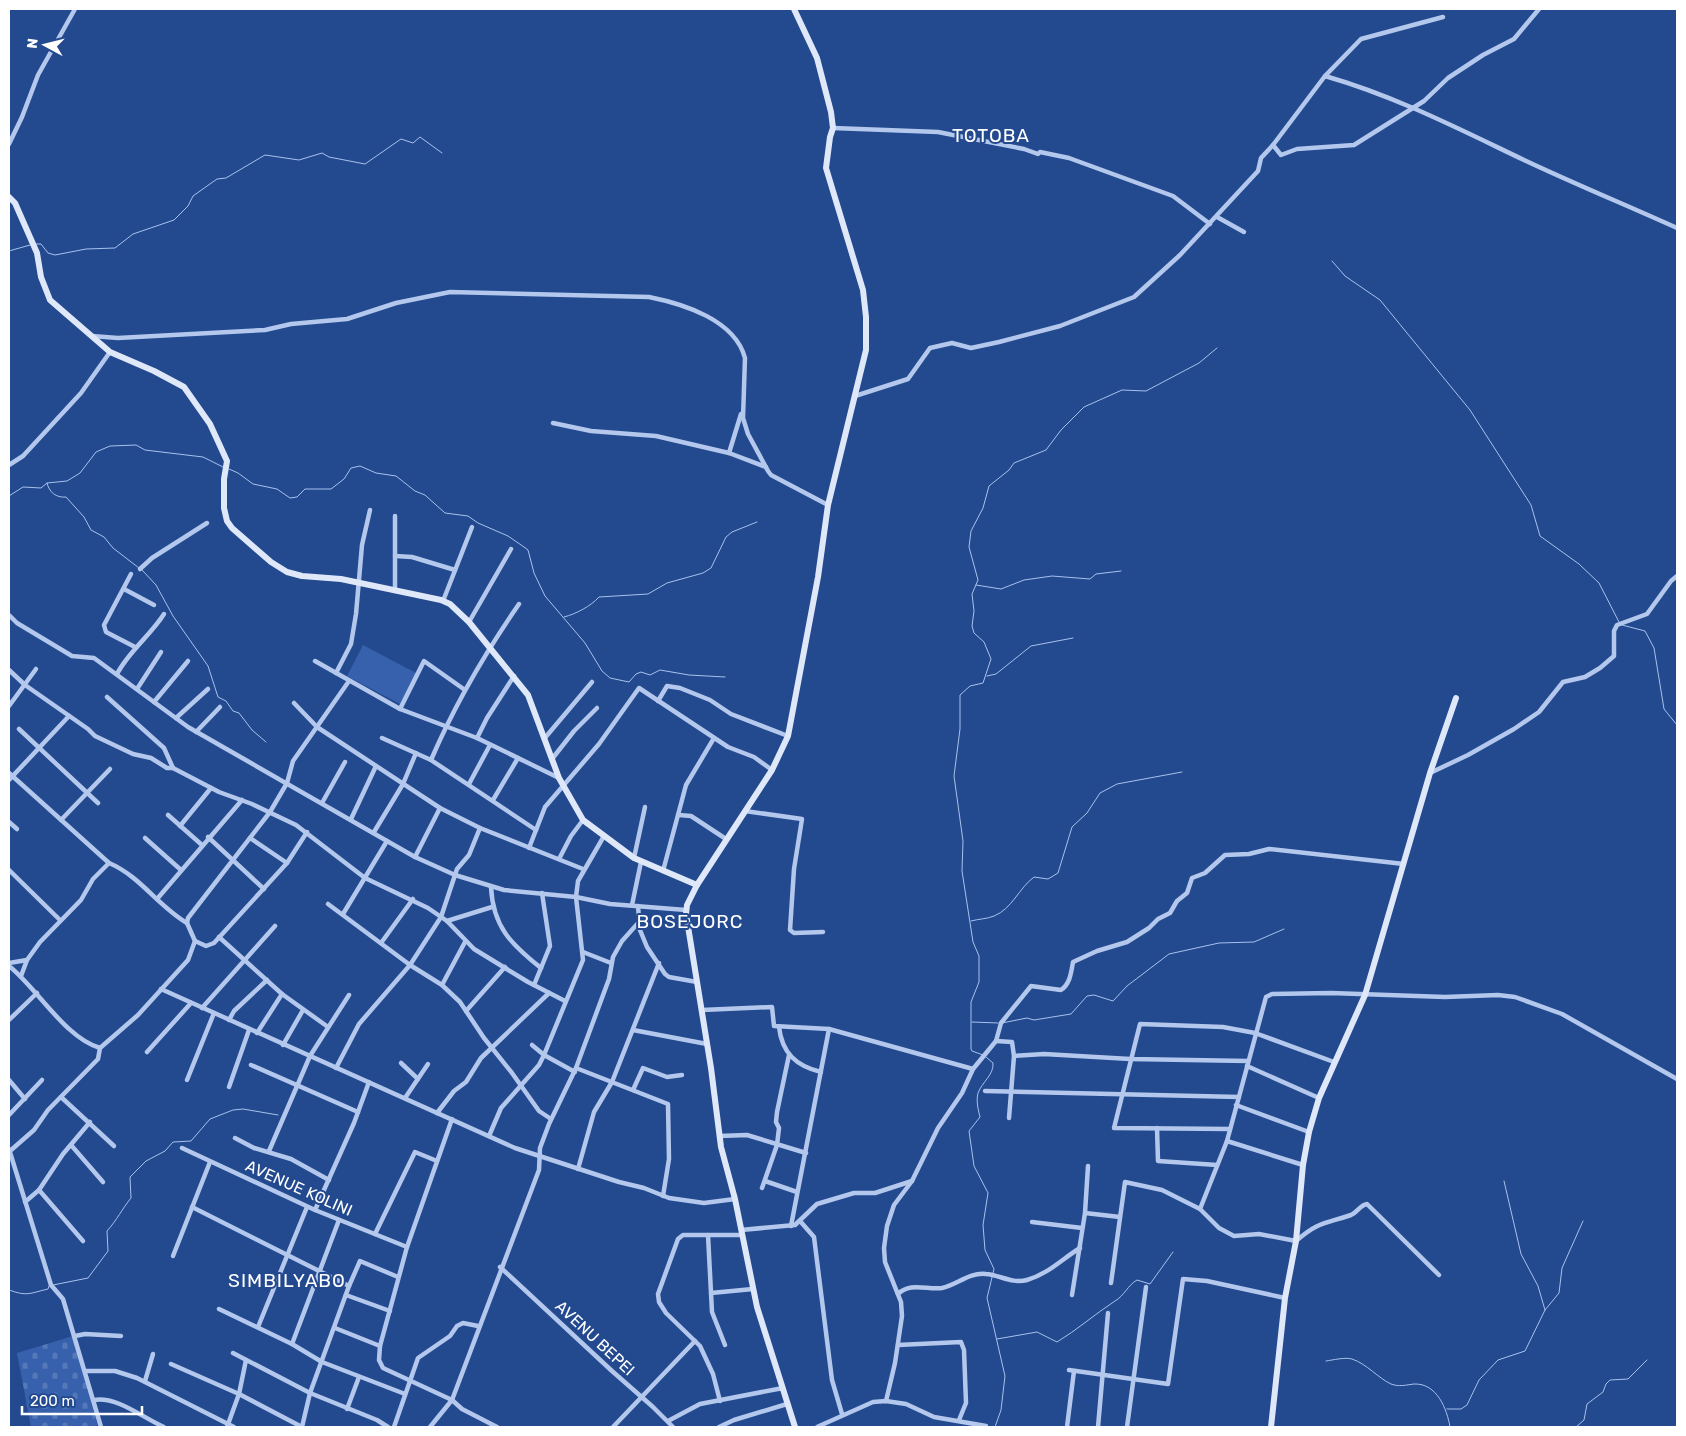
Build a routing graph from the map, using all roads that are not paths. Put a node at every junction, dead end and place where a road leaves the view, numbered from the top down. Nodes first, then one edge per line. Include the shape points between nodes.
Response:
1 (75, 9) edge
2 (794, 9) edge
3 (1540, 9) edge
4 (1443, 17) dead end
5 (1325, 76) junction
6 (1413, 108) junction
7 (833, 128) junction
8 (9, 144) edge
9 (1273, 145) junction
10 (9, 197) edge
11 (1216, 217) junction
12 (1210, 224) junction
13 (1677, 228) edge
14 (1244, 232) dead end
15 (91, 336) junction
16 (110, 352) junction
17 (855, 396) junction
18 (742, 410) junction
19 (553, 423) dead end
20 (729, 453) junction
21 (9, 465) edge
22 (766, 467) junction
23 (828, 505) junction
24 (370, 510) dead end
25 (395, 516) dead end
26 (207, 523) dead end
27 (472, 527) dead end
28 (511, 549) dead end
29 (396, 556) junction
30 (140, 569) dead end
31 (455, 570) junction
32 (131, 574) dead end
33 (1677, 576) edge
34 (359, 584) junction
35 (124, 589) junction
36 (395, 591) junction
37 (443, 601) junction
38 (519, 604) dead end
39 (154, 605) dead end
40 (164, 614) dead end
41 (9, 615) edge
42 (469, 622) junction
43 (135, 647) junction
44 (489, 647) junction
45 (161, 652) dead end
46 (188, 661) dead end
47 (315, 661) dead end
48 (36, 669) dead end
49 (9, 670) edge
50 (336, 673) junction
51 (117, 674) junction
52 (514, 676) junction
53 (349, 681) junction
54 (592, 682) dead end
55 (25, 685) junction
56 (137, 689) junction
57 (208, 689) dead end
58 (465, 690) junction
59 (106, 697) dead end
60 (1456, 698) dead end
61 (658, 701) junction
62 (154, 702) junction
63 (294, 703) dead end
64 (9, 706) edge
65 (220, 707) dead end
66 (597, 708) dead end
67 (400, 709) junction
68 (69, 716) junction
69 (176, 718) junction
70 (445, 727) junction
71 (19, 728) dead end
72 (316, 728) junction
73 (196, 732) junction
74 (788, 736) junction
75 (382, 738) dead end
76 (477, 738) junction
77 (714, 738) junction
78 (544, 739) junction
79 (490, 745) junction
80 (39, 748) junction
81 (416, 753) junction
82 (518, 758) junction
83 (552, 759) junction
84 (430, 760) junction
85 (345, 762) dead end
86 (376, 766) junction
87 (172, 768) junction
88 (110, 769) dead end
89 (772, 770) junction
90 (1430, 773) junction
91 (10, 777) edge
92 (559, 778) junction
93 (287, 783) junction
94 (403, 784) junction
95 (469, 784) junction
96 (563, 786) junction
97 (211, 788) junction
98 (87, 793) junction
99 (242, 800) junction
100 (493, 800) junction
101 (98, 803) dead end
102 (322, 803) junction
103 (645, 807) dead end
104 (440, 808) junction
105 (746, 811) junction
106 (270, 812) junction
107 (168, 815) dead end
108 (679, 815) junction
109 (351, 819) junction
110 (61, 820) junction
111 (583, 820) junction
112 (9, 822) edge
113 (180, 826) junction
114 (480, 828) junction
115 (17, 829) dead end
116 (536, 830) junction
117 (307, 832) junction
118 (374, 832) junction
119 (604, 836) junction
120 (208, 837) junction
121 (145, 838) dead end
122 (250, 838) junction
123 (726, 839) junction
124 (387, 841) junction
125 (202, 845) junction
126 (529, 848) junction
127 (415, 856) junction
128 (634, 858) junction
129 (234, 859) junction
130 (559, 860) junction
131 (641, 862) junction
132 (109, 863) junction
133 (288, 863) junction
134 (1404, 864) junction
135 (583, 869) junction
136 (9, 870) edge
137 (181, 870) junction
138 (663, 871) junction
139 (455, 875) junction
140 (365, 878) junction
141 (698, 885) junction
142 (492, 887) junction
143 (264, 889) junction
144 (542, 893) junction
145 (576, 897) junction
146 (157, 899) junction
147 (413, 899) junction
148 (328, 904) dead end
149 (632, 905) junction
150 (638, 906) junction
151 (492, 907) junction
152 (686, 910) junction
153 (343, 914) junction
154 (441, 917) junction
155 (60, 920) junction
156 (447, 921) junction
157 (639, 922) junction
158 (187, 923) junction
159 (274, 926) dead end
160 (823, 932) dead end
161 (219, 937) junction
162 (195, 941) junction
163 (466, 942) junction
164 (381, 943) junction
165 (583, 952) junction
166 (244, 959) junction
167 (27, 960) junction
168 (610, 963) junction
169 (658, 963) junction
170 (9, 964) edge
171 (410, 965) junction
172 (505, 968) junction
173 (541, 968) junction
174 (21, 976) junction
175 (266, 980) junction
176 (697, 982) junction
177 (442, 985) junction
178 (534, 985) junction
179 (161, 989) junction
180 (37, 993) junction
181 (549, 993) junction
182 (282, 994) junction
183 (349, 994) dead end
184 (1365, 995) junction
185 (565, 1001) junction
186 (191, 1002) junction
187 (202, 1008) junction
188 (303, 1010) junction
189 (702, 1010) junction
190 (466, 1011) junction
191 (214, 1013) junction
192 (9, 1020) edge
193 (229, 1020) junction
194 (328, 1027) junction
195 (779, 1027) junction
196 (829, 1029) junction
197 (249, 1030) junction
198 (633, 1030) junction
199 (257, 1033) junction
200 (1255, 1033) junction
201 (996, 1042) junction
202 (532, 1044) dead end
203 (707, 1044) junction
204 (283, 1045) junction
205 (100, 1048) junction
206 (491, 1048) junction
207 (147, 1052) dead end
208 (310, 1056) junction
209 (544, 1056) junction
210 (790, 1056) junction
211 (1014, 1056) junction
212 (1130, 1059) junction
213 (1248, 1060) junction
214 (1334, 1062) junction
215 (401, 1063) dead end
216 (428, 1064) dead end
217 (251, 1065) dead end
218 (1247, 1066) junction
219 (336, 1068) junction
220 (973, 1069) junction
221 (576, 1070) junction
222 (821, 1072) junction
223 (682, 1075) dead end
224 (418, 1079) junction
225 (1677, 1079) edge
226 (9, 1080) edge
227 (42, 1080) dead end
228 (187, 1080) dead end
229 (369, 1082) junction
230 (612, 1082) junction
231 (521, 1085) junction
232 (297, 1086) junction
233 (229, 1087) dead end
234 (633, 1090) junction
235 (985, 1091) dead end
236 (1010, 1091) junction
237 (1121, 1093) junction
238 (61, 1097) junction
239 (1239, 1097) junction
240 (405, 1098) junction
241 (1319, 1098) junction
242 (25, 1099) junction
243 (1236, 1105) junction
244 (358, 1112) junction
245 (437, 1113) junction
246 (9, 1115) edge
247 (1009, 1118) dead end
248 (452, 1119) junction
249 (551, 1119) junction
250 (90, 1122) junction
251 (1157, 1128) junction
252 (1230, 1129) junction
253 (1309, 1132) junction
254 (489, 1136) junction
255 (719, 1136) junction
256 (236, 1138) dead end
257 (1227, 1141) junction
258 (71, 1145) junction
259 (777, 1145) junction
260 (114, 1146) dead end
261 (182, 1148) dead end
262 (9, 1150) edge
263 (269, 1152) junction
264 (806, 1152) junction
265 (540, 1157) junction
266 (437, 1161) junction
267 (210, 1162) junction
268 (1217, 1165) junction
269 (1088, 1166) dead end
270 (1303, 1166) junction
271 (578, 1169) junction
272 (329, 1180) junction
273 (765, 1181) junction
274 (912, 1181) junction
275 (103, 1182) dead end
276 (762, 1188) dead end
277 (39, 1190) junction
278 (797, 1192) junction
279 (663, 1196) junction
280 (735, 1200) junction
281 (25, 1202) junction
282 (192, 1207) junction
283 (307, 1207) junction
284 (1200, 1209) junction
285 (315, 1210) junction
286 (1085, 1213) junction
287 (1120, 1217) junction
288 (339, 1220) junction
289 (800, 1221) junction
290 (1032, 1222) dead end
291 (791, 1226) junction
292 (1082, 1228) junction
293 (742, 1232) junction
294 (375, 1234) junction
295 (708, 1235) junction
296 (83, 1241) dead end
297 (1296, 1241) junction
298 (406, 1247) junction
299 (1080, 1248) junction
300 (286, 1255) junction
301 (173, 1256) dead end
302 (500, 1267) junction
303 (319, 1272) junction
304 (1439, 1275) dead end
305 (398, 1277) junction
306 (1110, 1283) dead end
307 (349, 1286) junction
308 (1146, 1287) dead end
309 (753, 1289) junction
310 (711, 1293) junction
311 (898, 1294) junction
312 (1072, 1295) dead end
313 (346, 1296) junction
314 (1285, 1298) junction
315 (219, 1309) dead end
316 (390, 1311) junction
317 (1108, 1313) dead end
318 (478, 1326) junction
319 (258, 1327) junction
320 (335, 1328) junction
321 (76, 1336) junction
322 (121, 1336) dead end
323 (695, 1341) junction
324 (292, 1344) junction
325 (725, 1345) dead end
326 (898, 1345) junction
327 (380, 1346) junction
328 (233, 1353) dead end
329 (153, 1354) dead end
330 (246, 1360) junction
331 (322, 1362) junction
332 (172, 1364) dead end
333 (86, 1371) junction
334 (1104, 1375) junction
335 (359, 1377) junction
336 (1134, 1380) junction
337 (145, 1381) junction
338 (409, 1381) junction
339 (783, 1388) junction
340 (310, 1393) junction
341 (239, 1394) junction
342 (405, 1394) junction
343 (642, 1397) junction
344 (94, 1400) junction
345 (452, 1400) junction
346 (720, 1401) junction
347 (886, 1401) junction
348 (787, 1404) junction
349 (347, 1409) junction
350 (842, 1414) junction
351 (959, 1420) junction
352 (668, 1421) junction
353 (227, 1426) edge
354 (986, 1426) dead end
355 (101, 1427) edge
356 (164, 1427) edge
357 (234, 1427) edge
358 (302, 1427) edge
359 (388, 1427) edge
360 (394, 1427) edge
361 (430, 1427) edge
362 (497, 1427) edge
363 (613, 1427) edge
364 (673, 1427) edge
365 (719, 1427) edge
366 (795, 1427) edge
367 (817, 1427) edge
368 (1068, 1427) edge
369 (1098, 1427) edge
370 (1127, 1427) edge
371 (1271, 1427) edge

1 - 8 street via 38,75
2 - 7 street via 817,58
3 - 6 street via 1514,39 1448,78
4 - 5 street via 1361,39
5 - 6 street
5 - 9 street
6 - 9 street via 1354,145 1297,149 1281,155
6 - 13 street
7 - 12 street via 938,132 1069,158 1173,196
7 - 17 street via 826,168 863,290 866,317 866,350
9 - 11 street via 1261,158 1258,171
10 - 15 street via 15,203 37,253 41,278 50,300
11 - 12 street
11 - 14 street
12 - 17 street via 1134,297 1060,326 999,342 971,348 952,343 930,348 908,379
15 - 16 street
15 - 18 street via 118,338 265,330 291,324 342,320 396,302 450,292 649,297 692,310 730,332 745,358
16 - 21 street via 81,393 23,456
16 - 34 street via 178,383 188,391 210,424 227,461 224,508 232,528 287,572
17 - 23 street
18 - 20 street
18 - 22 street via 748,434
19 - 20 street via 591,431 656,436
20 - 22 street
22 - 23 street via 771,475
23 - 74 street
24 - 34 street via 362,545
25 - 29 street
26 - 30 street
27 - 31 street
28 - 42 street
29 - 31 street via 412,557
29 - 36 street
31 - 37 street
32 - 35 street
33 - 90 street via 1647,614 1617,626 1614,656 1600,668 1585,677 1563,682 1539,712 1468,755
34 - 36 street
34 - 50 street via 351,644
35 - 39 street
35 - 43 street via 104,625 106,632
36 - 37 street
37 - 42 street
38 - 44 street
40 - 43 street
41 - 51 street via 72,656 94,658
42 - 44 street
43 - 51 street
44 - 52 street
44 - 58 street
45 - 56 street
46 - 62 street
47 - 50 street
48 - 55 street
49 - 55 street
50 - 53 street
51 - 56 street
52 - 76 street
52 - 78 street via 528,695
53 - 67 street
53 - 72 street
54 - 78 street
55 - 64 street
55 - 68 street
56 - 62 street
57 - 69 street
58 - 67 street via 424,661
58 - 70 street
59 - 87 street via 164,748
60 - 90 street
61 - 74 street via 668,686 680,688 710,700 731,714
61 - 77 street
61 - 96 street via 640,688
62 - 69 street
63 - 72 street
65 - 73 street
66 - 83 street
67 - 70 street
68 - 80 street
68 - 87 street via 95,736
69 - 73 street
70 - 76 street
70 - 84 street
71 - 80 street
72 - 86 street
72 - 93 street via 293,761
73 - 93 street
74 - 89 street
75 - 81 street
76 - 79 street
77 - 89 street via 754,757
77 - 108 street via 686,785
78 - 83 street
79 - 82 street
79 - 95 street
80 - 91 street
80 - 98 street
81 - 84 street
81 - 94 street
82 - 92 street
82 - 100 street
83 - 92 street
84 - 95 street
85 - 102 street
86 - 94 street
86 - 109 street
87 - 97 street
88 - 98 street
89 - 105 street
90 - 134 street
91 - 110 street
92 - 96 street
93 - 102 street
93 - 106 street
94 - 104 street
94 - 118 street
95 - 100 street
96 - 111 street
96 - 116 street via 545,807
97 - 99 street
97 - 113 street
98 - 101 street
98 - 110 street
99 - 106 street
99 - 120 street
100 - 116 street
102 - 109 street
103 - 128 street
104 - 114 street
104 - 127 street
105 - 123 street
105 - 160 street via 802,819 794,869 790,930 794,933
106 - 117 street
106 - 122 street
107 - 113 street
108 - 123 street via 691,816
108 - 138 street
109 - 118 street
110 - 132 street
111 - 119 street
111 - 130 street
112 - 115 street
113 - 125 street
114 - 126 street
114 - 139 street
116 - 126 street
117 - 133 street
117 - 140 street
118 - 124 street
119 - 128 street
119 - 135 street
120 - 125 street
120 - 129 street
121 - 137 street
122 - 129 street
122 - 133 street
123 - 141 street
124 - 127 street
124 - 140 street
125 - 137 street
126 - 130 street
127 - 139 street
128 - 131 street
129 - 143 street
129 - 158 street
130 - 135 street
131 - 138 street
131 - 149 street
132 - 146 street via 125,870
132 - 155 street via 81,900
133 - 143 street
134 - 184 street
134 - 201 street via 1269,849 1226,855 1205,873 1192,878 1170,913 1149,928 1127,942 1073,962 1066,987 1056,990 1031,986 1001,1023
135 - 145 street
136 - 155 street
137 - 146 street
138 - 141 street
139 - 142 street
139 - 154 street
140 - 147 street
140 - 153 street
141 - 152 street
142 - 144 street
142 - 151 street
143 - 161 street
144 - 145 street
144 - 173 street via 550,946
145 - 149 street
145 - 165 street
146 - 158 street
147 - 154 street
147 - 164 street
148 - 153 street
149 - 150 street
150 - 152 street
150 - 157 street
151 - 156 street
151 - 173 street via 509,939
152 - 176 street
153 - 164 street
154 - 156 street
154 - 171 street
155 - 167 street
156 - 163 street
157 - 168 street via 622,941
157 - 169 street via 647,948
158 - 162 street
159 - 166 street
161 - 162 street via 211,946
161 - 166 street
162 - 179 street via 188,960
163 - 172 street
163 - 177 street
164 - 171 street
165 - 168 street
165 - 185 street via 583,960
166 - 175 street
166 - 187 street
167 - 170 street
167 - 174 street
168 - 221 street via 608,979
169 - 176 street via 669,978
169 - 198 street
170 - 174 street
171 - 177 street
171 - 219 street via 359,1024
172 - 178 street
172 - 190 street
173 - 178 street
174 - 180 street
175 - 182 street
175 - 193 street
176 - 189 street
177 - 190 street
178 - 181 street
179 - 186 street
179 - 205 street via 138,1015
180 - 192 street
180 - 205 street via 71,1030
181 - 185 street
181 - 206 street
182 - 188 street
182 - 199 street
183 - 194 street
184 - 200 street via 1331,992 1272,994 1266,997
184 - 214 street
184 - 225 street via 1516,997 1562,1014
185 - 209 street
186 - 187 street
186 - 207 street
187 - 191 street
188 - 194 street
188 - 204 street
189 - 195 street via 772,1007 774,1026
189 - 203 street
190 - 206 street
191 - 193 street
191 - 228 street
193 - 197 street
194 - 208 street
195 - 196 street
195 - 210 street via 780,1040
196 - 220 street
196 - 222 street
197 - 199 street
197 - 233 street
198 - 203 street
198 - 230 street
199 - 204 street
200 - 212 street via 1140,1024
200 - 213 street
200 - 214 street
201 - 211 street via 1012,1042
201 - 220 street
202 - 209 street
203 - 255 street
204 - 208 street
205 - 238 street via 98,1059
206 - 231 street
206 - 245 street
208 - 219 street
208 - 232 street
209 - 221 street
209 - 231 street
210 - 222 street via 804,1068
210 - 259 street via 777,1112
211 - 212 street via 1044,1054
211 - 236 street
212 - 213 street
212 - 237 street
213 - 218 street
214 - 241 street
215 - 224 street
216 - 224 street
217 - 232 street
218 - 239 street
218 - 241 street
219 - 229 street
220 - 274 street via 962,1093 938,1128
221 - 230 street
221 - 249 street
222 - 264 street
223 - 234 street via 667,1077 644,1068
224 - 240 street
226 - 242 street
227 - 242 street
229 - 240 street
229 - 244 street
230 - 234 street
230 - 271 street via 594,1112
231 - 249 street via 539,1111
231 - 254 street via 501,1108
232 - 244 street
232 - 263 street
234 - 279 street via 668,1104 669,1159
235 - 236 street
236 - 237 street
236 - 247 street
237 - 239 street
237 - 251 street via 1114,1128
238 - 250 street
238 - 262 street via 34,1130
239 - 243 street
240 - 245 street
241 - 253 street
242 - 246 street
243 - 252 street
243 - 253 street
244 - 272 street
245 - 248 street
248 - 254 street
248 - 266 street
249 - 265 street via 540,1148
250 - 258 street
250 - 260 street
251 - 252 street
251 - 268 street via 1158,1161
252 - 257 street
253 - 270 street
254 - 265 street
255 - 259 street via 747,1135
255 - 280 street
256 - 263 street
257 - 268 street
257 - 270 street
258 - 275 street
258 - 277 street
259 - 264 street
259 - 273 street
261 - 267 street, AVENUE KOLINI
262 - 281 street
263 - 272 street
264 - 278 street
265 - 271 street
265 - 302 street via 538,1170
266 - 294 street via 415,1152
266 - 298 street
267 - 282 street
267 - 283 street, AVENUE KOLINI
268 - 284 street
269 - 286 street
270 - 297 street
271 - 279 street
272 - 285 street
273 - 276 street
273 - 278 street
274 - 289 street via 875,1193 854,1193 822,1202
274 - 311 street via 894,1206 884,1248 885,1262
277 - 281 street
277 - 296 street
278 - 291 street
279 - 280 street via 704,1203
280 - 293 street
281 - 321 street via 51,1285 63,1299
282 - 300 street
282 - 301 street
283 - 285 street, AVENUE KOLINI
283 - 300 street
284 - 287 street via 1162,1190 1125,1182
284 - 297 street via 1219,1228 1234,1236 1259,1234
285 - 288 street, AVENUE KOLINI
286 - 287 street
286 - 292 street
287 - 306 street
288 - 294 street, AVENUE KOLINI
288 - 303 street
289 - 291 street
289 - 350 street via 814,1237 832,1380
290 - 292 street
291 - 293 street
292 - 299 street
293 - 295 street
293 - 309 street
294 - 298 street, AVENUE KOLINI
295 - 310 street
295 - 323 street via 683,1235 678,1239 658,1294 666,1313
297 - 304 street via 1324,1221 1352,1215 1367,1204
297 - 314 street
298 - 305 street
299 - 311 street via 1061,1259 1052,1269 1026,1280 1012,1281 977,1274 943,1288 904,1288
299 - 312 street
300 - 303 street
300 - 319 street
302 - 318 street
302 - 343 street, AVENU BEPEI
303 - 307 street
303 - 324 street
305 - 307 street via 360,1261
305 - 316 street
307 - 313 street
308 - 336 street
309 - 310 street
309 - 339 street
310 - 325 street via 712,1312
311 - 326 street via 902,1316
313 - 316 street
313 - 320 street
314 - 336 street via 1207,1281 1182,1279 1168,1384
314 - 371 street
315 - 319 street
316 - 327 street
317 - 334 street
318 - 338 street via 463,1323 457,1326 450,1336 420,1355
318 - 345 street
319 - 324 street
320 - 327 street
320 - 331 street
321 - 322 street
321 - 333 street
323 - 343 street
323 - 346 street via 713,1374
324 - 331 street
326 - 347 street
326 - 351 street via 961,1342 966,1403
327 - 338 street via 379,1360 383,1368
328 - 330 street
329 - 337 street
330 - 340 street
330 - 341 street
331 - 335 street
331 - 340 street
332 - 341 street
333 - 337 street via 115,1372
333 - 344 street
334 - 336 street
334 - 368 street via 1072,1371
334 - 369 street
335 - 342 street
335 - 349 street
336 - 370 street
337 - 353 street
338 - 342 street
338 - 345 street
339 - 346 street
339 - 348 street
340 - 349 street
340 - 358 street
341 - 353 street
341 - 358 street
342 - 360 street
343 - 352 street, AVENU BEPEI
343 - 363 street
344 - 355 street
344 - 356 street via 118,1404
345 - 361 street
345 - 362 street via 462,1409
346 - 352 street via 689,1408
347 - 350 street via 873,1402
347 - 351 street via 906,1404 934,1417
348 - 365 street
348 - 366 street
349 - 359 street
350 - 367 street
351 - 354 street
352 - 364 street, AVENU BEPEI
353 - 357 street

